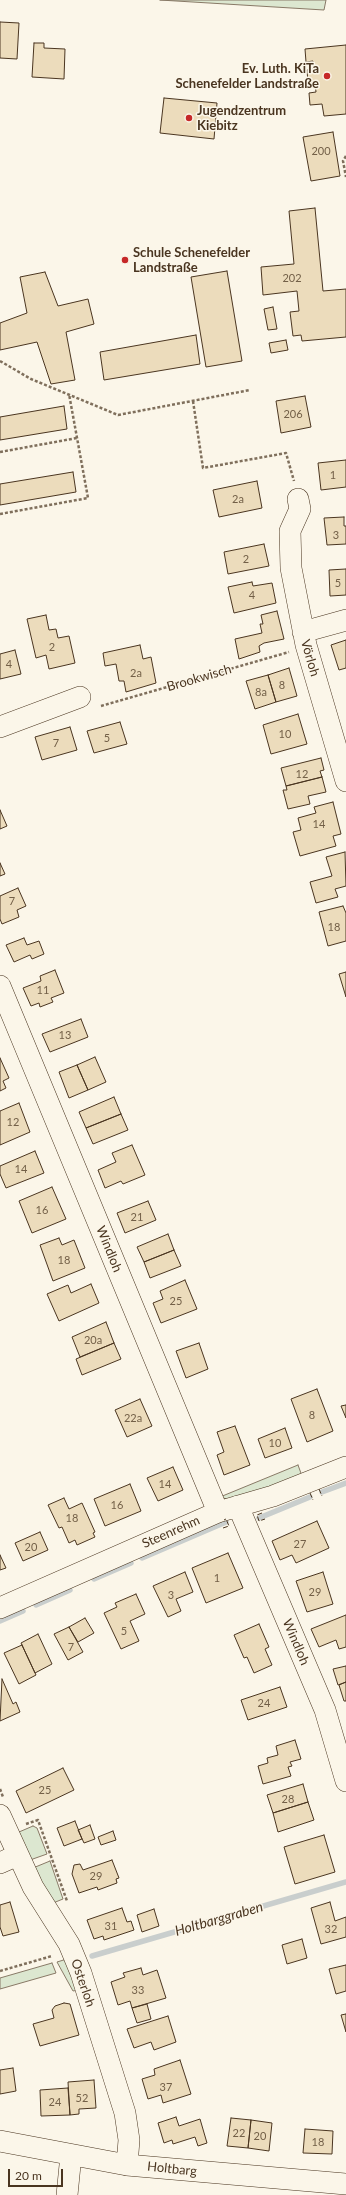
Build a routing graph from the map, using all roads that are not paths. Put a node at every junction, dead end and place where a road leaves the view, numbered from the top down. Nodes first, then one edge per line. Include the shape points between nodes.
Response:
1 (298, 499) dead end
2 (346, 620) edge
3 (299, 641) junction
4 (80, 698) dead end
5 (0, 727) edge
6 (346, 781) edge
7 (0, 986) edge
8 (346, 1467) edge
9 (238, 1506) junction
10 (218, 1512) junction
11 (0, 1608) edge
12 (346, 1781) edge
13 (3, 1808) edge
14 (9, 1859) edge
15 (0, 2141) edge
16 (71, 2156) junction
17 (127, 2165) junction
18 (346, 2184) edge
19 (67, 2195) edge

1 - 3 street, Vörloh via 300,509 290,531 291,568
2 - 3 street
3 - 6 street, Vörloh
4 - 5 street
7 - 10 street, Windloh
8 - 9 street, Steenrehm via 273,1496
9 - 10 street, Steenrehm
9 - 12 street, Windloh via 325,1710
10 - 11 street, Steenrehm
13 - 14 street, Osterloh
14 - 17 street, Osterloh via 33,1887 68,1944 81,1973 125,2113 129,2140
15 - 16 street, Holtbarg
16 - 17 street, Holtbarg
16 - 19 street
17 - 18 street, Holtbarg

